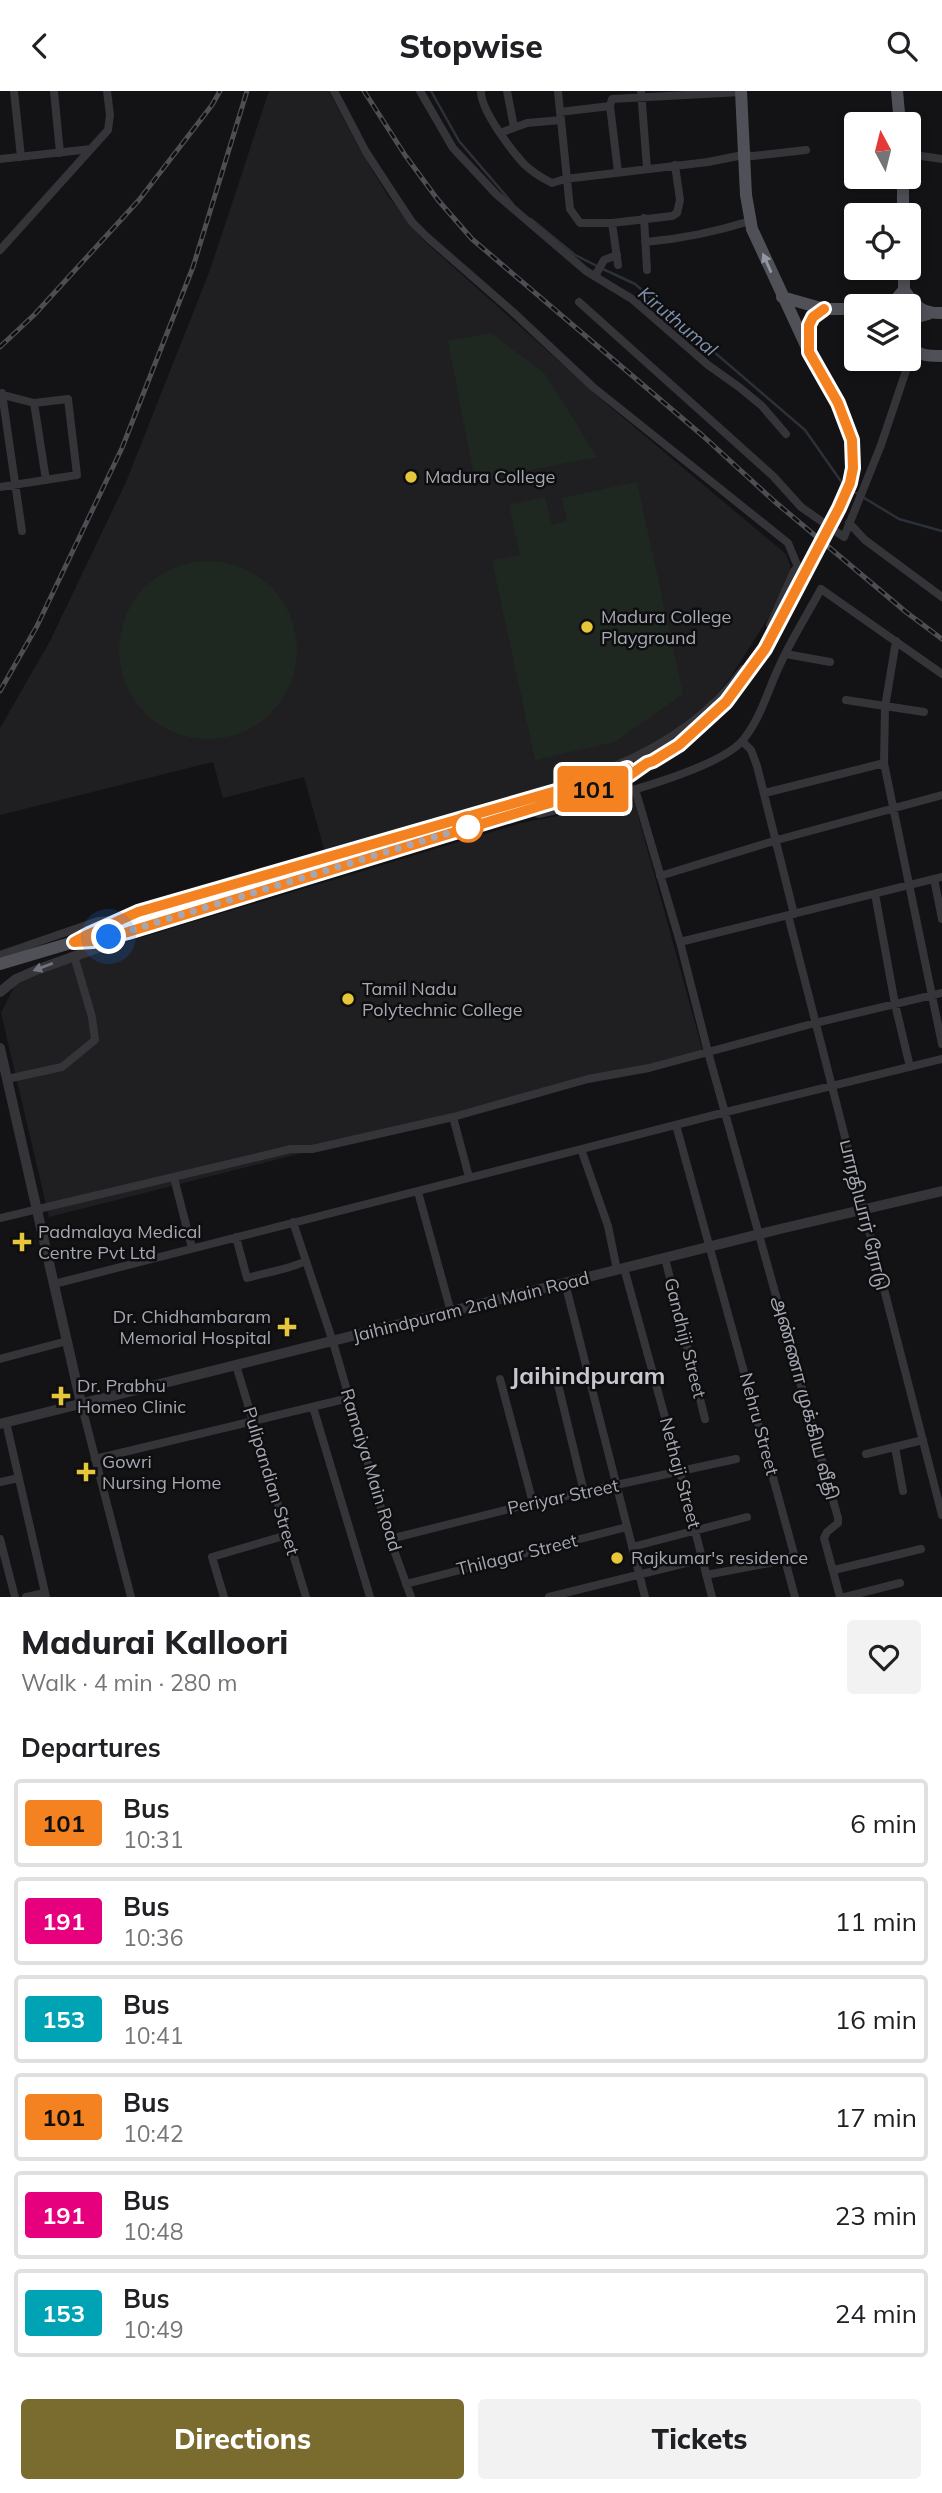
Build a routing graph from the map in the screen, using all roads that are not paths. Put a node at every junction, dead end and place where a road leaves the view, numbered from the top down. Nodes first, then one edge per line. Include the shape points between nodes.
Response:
1 (14, 91) edge
2 (54, 91) edge
3 (107, 91) edge
4 (334, 91) edge
5 (420, 91) edge
6 (481, 91) edge
7 (507, 91) edge
8 (558, 91) edge
9 (741, 91) edge
10 (897, 91) edge
11 (641, 94) edge
12 (612, 98) edge
13 (899, 112) edge
14 (561, 116) junction
15 (514, 127) junction
16 (500, 133) junction
17 (91, 149) junction
18 (806, 149) dead end
19 (60, 153) junction
20 (743, 155) junction
21 (21, 156) junction
22 (921, 156) edge
23 (0, 159) edge
24 (942, 159) edge
25 (675, 165) junction
26 (647, 168) junction
27 (618, 172) junction
28 (565, 179) junction
29 (644, 218) junction
30 (750, 221) junction
31 (612, 223) junction
32 (645, 242) junction
33 (0, 250) edge
34 (617, 255) junction
35 (618, 265) dead end
36 (647, 270) dead end
37 (594, 276) junction
38 (904, 280) edge
39 (904, 290) junction
40 (901, 294) edge
41 (782, 297) junction
42 (579, 302) dead end
43 (824, 309) junction
44 (844, 309) edge
45 (942, 313) edge
46 (928, 314) junction
47 (921, 316) edge
48 (809, 352) junction
49 (921, 354) edge
50 (942, 356) edge
51 (903, 371) edge
52 (1, 393) edge
53 (34, 403) junction
54 (786, 434) dead end
55 (46, 480) junction
56 (15, 485) junction
57 (0, 487) edge
58 (849, 523) junction
59 (22, 531) dead end
60 (942, 597) edge
61 (895, 641) junction
62 (786, 654) junction
63 (830, 662) dead end
64 (942, 674) edge
65 (846, 700) dead end
66 (885, 707) junction
67 (924, 712) dead end
68 (742, 741) junction
69 (884, 763) junction
70 (635, 789) junction
71 (765, 793) junction
72 (942, 795) edge
73 (526, 805) junction
74 (892, 807) junction
75 (777, 840) junction
76 (660, 876) junction
77 (938, 878) edge
78 (907, 885) junction
79 (875, 894) junction
80 (791, 915) junction
81 (123, 919) junction
82 (942, 919) edge
83 (128, 932) junction
84 (74, 942) junction
85 (680, 942) junction
86 (0, 955) edge
87 (74, 956) junction
88 (0, 964) edge
89 (0, 992) edge
90 (942, 993) edge
91 (930, 995) junction
92 (895, 1004) junction
93 (815, 1023) junction
94 (942, 1044) edge
95 (0, 1048) edge
96 (708, 1052) junction
97 (942, 1059) edge
98 (910, 1067) junction
99 (7, 1079) junction
100 (831, 1087) junction
101 (726, 1112) junction
102 (453, 1117) junction
103 (676, 1125) junction
104 (581, 1149) junction
105 (469, 1177) junction
106 (174, 1178) junction
107 (942, 1191) edge
108 (418, 1192) junction
109 (37, 1209) junction
110 (863, 1210) junction
111 (0, 1219) edge
112 (293, 1222) junction
113 (761, 1235) junction
114 (236, 1237) junction
115 (711, 1246) junction
116 (192, 1248) junction
117 (665, 1258) junction
118 (306, 1261) junction
119 (620, 1269) junction
120 (565, 1283) junction
121 (54, 1284) junction
122 (451, 1312) junction
123 (67, 1341) junction
124 (332, 1342) junction
125 (0, 1359) edge
126 (236, 1365) junction
127 (555, 1371) dead end
128 (499, 1378) dead end
129 (349, 1398) junction
130 (80, 1403) junction
131 (313, 1407) junction
132 (705, 1419) dead end
133 (2, 1422) edge
134 (253, 1422) junction
135 (923, 1440) junction
136 (895, 1447) junction
137 (866, 1454) dead end
138 (96, 1459) junction
139 (736, 1459) dead end
140 (680, 1472) junction
141 (19, 1478) junction
142 (0, 1482) edge
143 (617, 1485) junction
144 (903, 1491) dead end
145 (584, 1492) junction
146 (533, 1503) junction
147 (941, 1510) edge
148 (747, 1517) dead end
149 (627, 1527) junction
150 (695, 1529) junction
151 (287, 1535) junction
152 (0, 1539) edge
153 (390, 1539) junction
154 (632, 1547) junction
155 (920, 1549) dead end
156 (702, 1559) junction
157 (786, 1560) junction
158 (834, 1570) junction
159 (638, 1575) junction
160 (706, 1575) junction
161 (900, 1583) dead end
162 (406, 1584) junction
163 (586, 1593) edge
164 (46, 1595) edge
165 (15, 1597) edge
166 (26, 1597) edge
167 (131, 1597) edge
168 (224, 1597) edge
169 (306, 1597) edge
170 (370, 1597) edge
171 (411, 1597) edge
172 (549, 1597) edge
173 (645, 1597) edge
174 (712, 1597) edge
175 (795, 1597) edge
176 (842, 1597) edge

1 - 21 street
2 - 19 street
3 - 17 street via 108,130
4 - 73 street via 366,152 419,230 593,387 783,538 798,567 757,649 709,708 669,739 635,757 532,792
5 - 37 street via 453,148 483,181
6 - 16 street
7 - 15 street
8 - 14 street
9 - 11 street
9 - 20 main road
10 - 13 main road
11 - 12 street
11 - 26 street
12 - 14 street
12 - 27 street
14 - 15 street
14 - 28 street
15 - 16 street
16 - 28 street via 539,176 552,183
17 - 19 street
17 - 33 street
18 - 20 street
19 - 21 street
20 - 25 street
20 - 30 main road
21 - 23 street
22 - 24 street
25 - 26 street
25 - 29 street via 680,200 677,213
26 - 27 street
27 - 28 street
28 - 31 street via 575,219 588,225
29 - 31 street
29 - 32 street
30 - 32 street via 678,239
41 -> 30 main road
31 - 34 street
32 - 36 street
34 - 35 street
34 - 37 street via 604,260
37 - 54 street via 632,299 762,406
38 - 39 main road
39 - 40 main road
39 - 46 main road
41 - 43 main road
41 - 48 main road
42 - 58 street via 773,476 801,507 844,537
43 - 44 main road
43 - 48 main road via 809,325
45 - 46 main road
46 - 47 main road
48 - 73 main road, bridge via 849,429 853,453 850,483 765,649 746,677 679,745 630,775 573,796
49 - 50 main road
51 - 58 street via 881,445
52 - 53 street
52 - 56 street
53 - 55 street
53 - 55 street via 68,398 77,475
55 - 56 street
56 - 57 street
56 - 59 street
58 - 60 street
61 - 62 street via 821,589
61 - 64 street
61 - 66 street
62 - 63 street
62 - 68 street via 761,712
65 - 66 street
66 - 67 street
66 - 69 street
68 - 70 street via 710,762
68 - 71 street, பாரதியார் ரோடு via 751,750
69 - 71 street
69 - 74 street
70 - 73 street via 539,814
70 - 76 street
71 - 75 street, பாரதியார் ரோடு
72 - 74 street
73 - 81 main road
73 - 83 main road
74 - 75 street
74 - 78 street
75 - 76 street
75 - 80 street, பாரதியார் ரோடு
76 - 85 street
77 - 78 street
77 - 82 street
78 - 79 street
78 - 91 street
79 - 80 street
79 - 92 street
80 - 85 street
80 - 93 street, பாரதியார் ரோடு
81 - 84 main road
81 - 86 street via 98,922
83 - 84 main road
83 - 87 street via 117,941
84 - 88 main road
85 - 96 street
87 -> 89 street via 16,979
87 - 99 street via 95,1039 62,1067
90 - 91 street
91 - 92 street
91 - 94 street
92 - 93 street
92 - 98 street
93 - 96 street
93 - 100 street, பாரதியார் ரோடு
95 - 99 street
96 - 101 street
96 - 102 street
97 - 98 street
98 - 100 street
99 - 109 street
100 - 101 street
100 - 110 street, பாரதியார் ரோடு
101 - 103 street
101 - 113 street
102 - 105 street
102 - 106 street
103 - 104 street
103 - 115 street
104 - 105 street
104 - 119 street, Nethaji Street
105 - 108 street
106 - 109 street
106 - 116 street
107 - 110 street, Jaihindpuram 2nd Main Road
108 - 112 street
108 - 122 street
109 - 111 street
109 - 121 street
110 - 113 street, Jaihindpuram 2nd Main Road
110 - 135 street, பாரதியார் ரோடு
112 - 114 street
112 - 118 street, Ramaiya Main Road
113 - 115 street, Jaihindpuram 2nd Main Road
113 - 158 street, அண்ணா முக்கிய வீதி via 838,1518 824,1538
114 - 116 street
114 - 118 street via 247,1278
115 - 117 street, Jaihindpuram 2nd Main Road
115 - 157 street, Nehru Street via 794,1554
116 - 121 street
117 - 119 street, Jaihindpuram 2nd Main Road
117 - 132 street, Gandhiji Street
118 - 124 street, Ramaiya Main Road
119 - 120 street, Jaihindpuram 2nd Main Road
119 - 140 street, Nethaji Street
120 - 122 street, Jaihindpuram 2nd Main Road
120 - 143 street
121 - 123 street
122 - 124 street, Jaihindpuram 2nd Main Road
123 - 125 street
123 - 130 street
124 - 126 street, Jaihindpuram 2nd Main Road
124 - 129 street, Ramaiya Main Road
126 - 130 street, Jaihindpuram 2nd Main Road
126 - 134 street, Pulipandian Street
127 - 145 street
128 - 146 street
129 - 131 street
129 - 153 street, Ramaiya Main Road
130 - 133 street, Jaihindpuram 2nd Main Road
130 - 138 street
131 - 134 street
131 - 170 street
133 - 141 street
134 - 138 street
134 - 151 street, Pulipandian Street
135 - 136 street
135 - 147 street, பாரதியார் ரோடு
136 - 137 street
136 - 144 street
138 - 167 street
139 - 140 street, Periyar Street
140 - 143 street, Periyar Street
140 - 150 street, Nethaji Street
141 - 142 street
141 - 164 street
143 - 145 street, Periyar Street
143 - 149 street
145 - 146 street, Periyar Street
146 - 153 street, Periyar Street
148 - 150 street
149 - 154 street
149 - 162 street, Thilagar Street
150 - 154 street
150 - 156 street, Nethaji Street
151 - 168 street via 212,1556
151 - 169 street, Pulipandian Street
152 - 165 street
153 - 162 street, Ramaiya Main Road
154 - 159 street
155 - 158 street
156 - 159 street
156 - 160 street, Nethaji Street
157 - 160 street
157 - 175 street, Nehru Street
158 - 176 street, அண்ணா முக்கிய வீதி
159 - 163 street
159 - 173 street
160 - 174 street, Nethaji Street
161 - 176 street
162 - 171 street, Ramaiya Main Road
163 - 172 street
164 - 166 street

